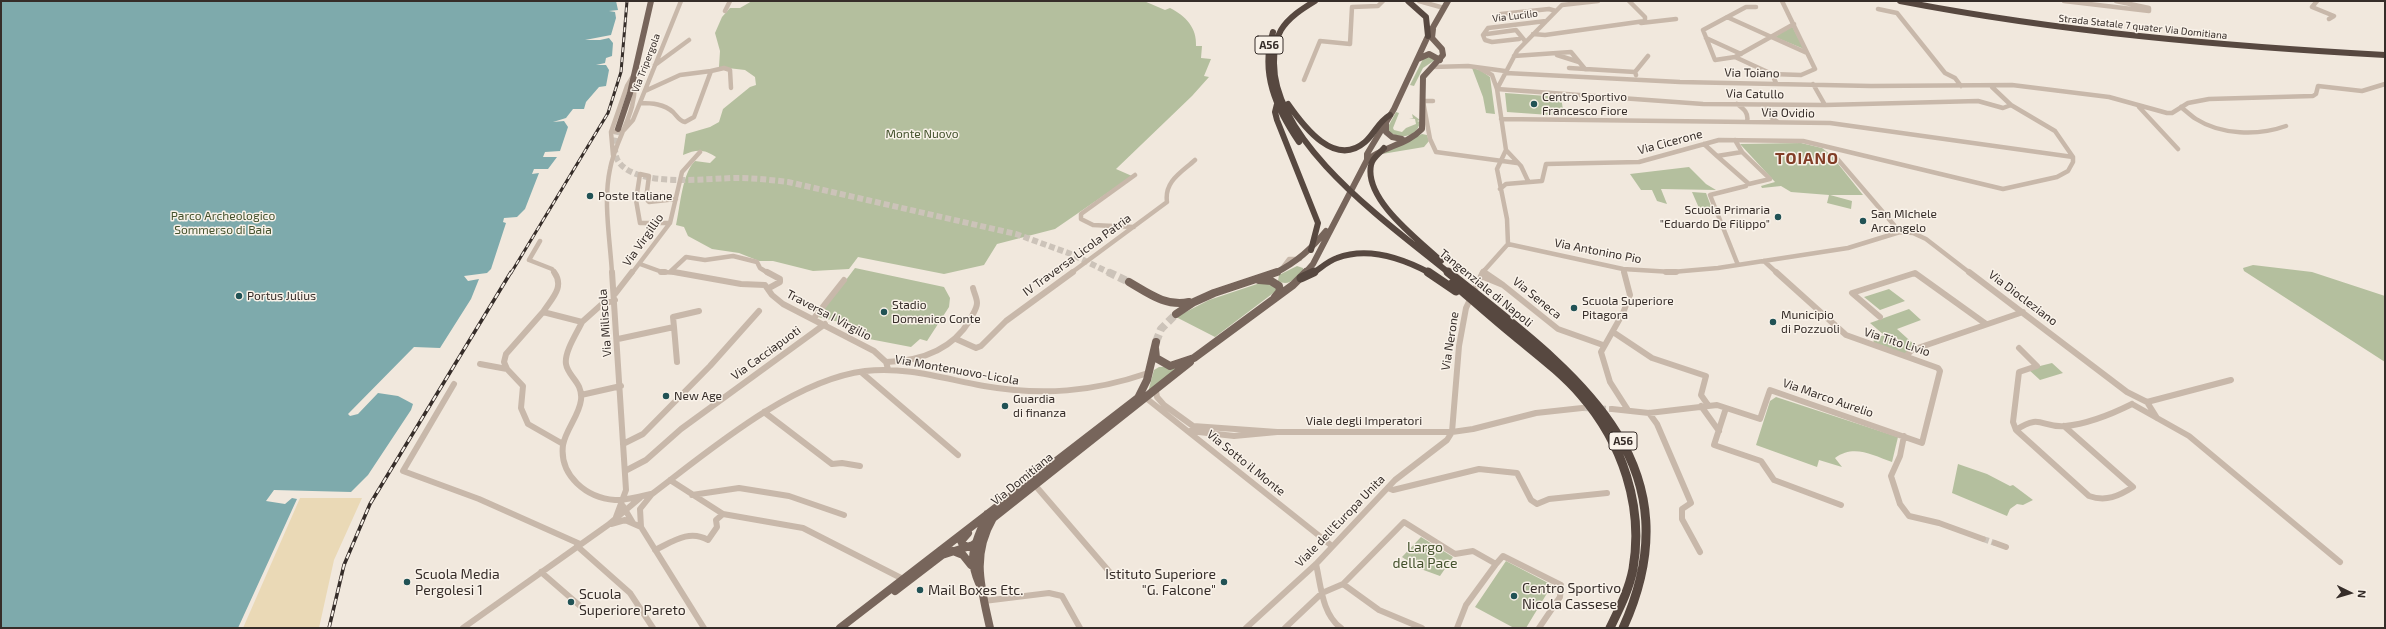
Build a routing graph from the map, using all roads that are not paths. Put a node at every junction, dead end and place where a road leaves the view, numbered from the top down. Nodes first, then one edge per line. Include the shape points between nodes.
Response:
1 (651, 1) edge
2 (681, 1) edge
3 (730, 1) edge
4 (1307, 1) edge
5 (1315, 1) edge
6 (1383, 1) edge
7 (1408, 1) edge
8 (1419, 1) edge
9 (1448, 1) edge
10 (1598, 1) edge
11 (1628, 1) edge
12 (1900, 1) edge
13 (1914, 1) edge
14 (2064, 1) edge
15 (2116, 1) edge
16 (2317, 1) edge
17 (1782, 2) edge
18 (1756, 7) dead end
19 (1444, 8) junction
20 (1878, 9) dead end
21 (725, 11) dead end
22 (1556, 11) junction
23 (1501, 14) dead end
24 (1727, 17) junction
25 (2329, 18) dead end
26 (1676, 19) dead end
27 (1546, 21) junction
28 (1641, 23) junction
29 (1794, 24) junction
30 (1433, 29) junction
31 (1486, 34) dead end
32 (1533, 34) junction
33 (1428, 36) junction
34 (1772, 37) junction
35 (1706, 38) junction
36 (1519, 39) dead end
37 (689, 40) dead end
38 (1526, 42) junction
39 (2385, 52) edge
40 (1808, 53) junction
41 (1742, 54) junction
42 (2385, 55) edge
43 (1514, 56) junction
44 (1648, 56) dead end
45 (1735, 57) junction
46 (1418, 59) junction
47 (1440, 60) junction
48 (654, 65) junction
49 (1432, 67) junction
50 (1475, 67) junction
51 (1568, 68) dead end
52 (1585, 69) junction
53 (711, 71) junction
54 (1508, 71) junction
55 (1635, 72) junction
56 (1772, 74) junction
57 (634, 76) junction
58 (1304, 80) dead end
59 (1638, 80) junction
60 (1776, 83) junction
61 (1813, 84) junction
62 (2385, 84) edge
63 (1961, 86) junction
64 (1992, 87) junction
65 (730, 88) dead end
66 (1497, 89) junction
67 (645, 91) junction
68 (1423, 101) junction
69 (1433, 101) dead end
70 (640, 102) junction
71 (1279, 102) junction
72 (1737, 104) junction
73 (1768, 105) junction
74 (1825, 105) junction
75 (2011, 105) junction
76 (2139, 106) junction
77 (2181, 107) junction
78 (1390, 116) junction
79 (1501, 119) junction
80 (1747, 122) junction
81 (1778, 122) junction
82 (1386, 123) junction
83 (2286, 126) dead end
84 (622, 130) junction
85 (611, 132) junction
86 (623, 136) junction
87 (1405, 139) junction
88 (611, 140) junction
89 (1735, 140) junction
90 (1704, 144) junction
91 (1384, 148) junction
92 (1828, 148) junction
93 (2178, 149) dead end
94 (1506, 150) junction
95 (1839, 150) junction
96 (700, 152) dead end
97 (1742, 152) junction
98 (1834, 154) junction
99 (613, 155) junction
100 (1717, 156) junction
101 (2073, 157) junction
102 (1500, 159) junction
103 (1195, 160) dead end
104 (1367, 160) junction
105 (1519, 164) junction
106 (1498, 165) junction
107 (1135, 175) dead end
108 (1498, 181) junction
109 (1528, 181) junction
110 (1509, 183) junction
111 (1746, 186) dead end
112 (1500, 189) junction
113 (676, 200) junction
114 (670, 223) junction
115 (1332, 223) junction
116 (1134, 227) junction
117 (1900, 232) junction
118 (540, 241) dead end
119 (1508, 244) junction
120 (1311, 250) junction
121 (1295, 260) junction
122 (1764, 261) junction
123 (640, 264) junction
124 (1738, 266) junction
125 (1623, 269) junction
126 (671, 271) junction
127 (1482, 274) junction
128 (1303, 276) junction
129 (844, 280) dead end
130 (1256, 280) junction
131 (1129, 282) tunnel mouth
132 (768, 288) junction
133 (973, 288) dead end
134 (1466, 291) junction
135 (615, 297) junction
136 (1274, 299) junction
137 (1198, 300) junction
138 (1168, 303) junction
139 (1483, 305) junction
140 (699, 311) dead end
141 (759, 311) dead end
142 (543, 312) junction
143 (2023, 312) junction
144 (1880, 317) dead end
145 (814, 318) junction
146 (582, 322) junction
147 (825, 324) junction
148 (1986, 324) junction
149 (674, 327) junction
150 (1612, 332) junction
151 (618, 339) junction
152 (956, 339) junction
153 (1603, 346) junction
154 (2019, 348) dead end
155 (1906, 356) junction
156 (1194, 358) junction
157 (677, 362) dead end
158 (886, 362) junction
159 (480, 364) dead end
160 (507, 369) junction
161 (888, 369) junction
162 (861, 372) junction
163 (1148, 373) junction
164 (2232, 380) dead end
165 (454, 384) dead end
166 (621, 386) junction
167 (1156, 391) junction
168 (2127, 392) junction
169 (581, 395) junction
170 (1146, 398) junction
171 (2147, 402) junction
172 (2132, 404) junction
173 (1704, 405) junction
174 (1582, 408) tunnel mouth
175 (1726, 408) junction
176 (1612, 409) tunnel mouth
177 (1628, 410) junction
178 (764, 412) junction
179 (1649, 413) junction
180 (2157, 418) junction
181 (2064, 426) junction
182 (1191, 429) junction
183 (1217, 429) junction
184 (2016, 430) junction
185 (1719, 431) junction
186 (1277, 432) junction
187 (1452, 432) junction
188 (1204, 434) junction
189 (1904, 436) junction
190 (1204, 442) junction
191 (1922, 442) joint
192 (563, 444) junction
193 (623, 444) junction
194 (958, 455) dead end
195 (860, 466) dead end
196 (625, 472) junction
197 (670, 480) junction
198 (1034, 484) junction
199 (1388, 488) junction
200 (626, 490) junction
201 (1607, 493) dead end
202 (652, 494) junction
203 (692, 495) junction
204 (641, 498) junction
205 (624, 504) junction
206 (1841, 505) dead end
207 (723, 514) junction
208 (987, 514) junction
209 (844, 515) dead end
210 (977, 522) junction
211 (634, 523) junction
212 (608, 525) junction
213 (641, 527) junction
214 (981, 539) junction
215 (1983, 539) tunnel mouth
216 (1995, 543) tunnel mouth
217 (579, 545) junction
218 (971, 546) junction
219 (1332, 546) junction
220 (2006, 547) dead end
221 (655, 550) junction
222 (953, 551) junction
223 (1700, 552) dead end
224 (2340, 562) dead end
225 (1316, 564) junction
226 (1496, 564) junction
227 (971, 565) junction
228 (541, 572) junction
229 (1113, 576) dead end
230 (903, 578) junction
231 (1343, 584) junction
232 (981, 587) junction
233 (1322, 593) junction
234 (984, 601) junction
235 (579, 605) dead end
236 (1336, 627) edge
237 (1419, 627) edge
238 (463, 628) edge
239 (653, 628) edge
240 (704, 628) edge
241 (840, 628) edge
242 (847, 628) edge
243 (990, 628) edge
244 (1080, 628) edge
245 (1246, 628) edge
246 (1285, 628) edge
247 (1457, 628) edge
248 (1539, 628) edge
249 (1610, 628) edge
250 (1623, 628) edge

1 - 57 main road, Via Miliscola
2 - 48 street, Via Tripergola
3 - 21 street
4 - 71 highway, Tangenziale di Napoli / A56 via 1282,19 1269,42 1268,72
5 - 71 highway, Tangenziale di Napoli / A56 via 1291,16 1276,38 1274,64
6 - 58 street via 1378,6 1352,8 1350,44 1320,40
7 - 33 highway via 1426,17
8 - 19 street
9 - 19 main road
10 - 22 street, Via Lucilio via 1562,5
11 - 28 street via 1645,17 1645,21
12 - 42 highway, Strada Statale 7 quater Via Domitiana via 2033,24 2166,41
13 - 39 highway, Strada Statale 7 quater Via Domitiana via 2127,34
14 - 15 street via 2149,11 2149,8 2139,4
16 - 25 street via 2312,7 2334,16
17 - 29 street
18 - 24 street via 1746,7
19 - 30 main road
20 - 63 street via 1897,13 1945,73 1955,78
22 - 23 street via 1549,9
22 - 27 street, Via Lucilio
24 - 34 street
24 - 35 street via 1703,30
26 - 28 street
27 - 32 street, Via Lucilio
27 - 36 street, Via Lucilio via 1488,28 1483,35 1485,40 1492,42
28 - 32 street via 1545,35
29 - 34 street
29 - 40 street
30 - 33 main road
30 - 47 main road via 1433,39 1443,51
31 - 38 street via 1516,30
32 - 38 street, Via Lucilio
33 - 46 main road
34 - 40 street
34 - 41 street
35 - 41 street
35 - 45 street via 1715,60
37 - 48 street
38 - 43 street, Via Lucilio
40 - 56 street via 1814,71 1801,75
41 - 45 street
43 - 52 street via 1554,54 1579,62
43 - 54 street, Via Lucilio
44 - 55 street
45 - 56 street
46 - 47 main road via 1428,53
46 - 78 main road
47 - 49 main road
48 - 67 street, Via Tripergola
49 - 50 street
49 - 68 main road via 1423,77
50 - 54 street, Via Toiano
50 - 66 street via 1490,74
51 - 52 street
52 - 55 street
53 - 65 street via 724,68 730,70
53 - 67 street via 680,75
53 - 70 street via 694,117 689,121 680,121 674,112 663,105
54 - 59 street, Via Toiano
54 - 66 street via 1499,81
55 - 59 street
56 - 60 street
57 - 84 main road, Via Miliscola
57 - 85 street, Via Miliscola via 627,86
59 - 60 street, Via Toiano
60 - 61 street, Via Toiano
61 - 63 street, Via Toiano
61 - 74 street
62 - 77 street, Via Toiano via 2362,91 2318,86 2315,95 2209,99
63 - 64 street, Via Toiano
64 - 75 street
64 - 76 street, Via Toiano via 2012,85 2106,97
66 - 72 street, Via Catullo
66 - 79 street
67 - 70 street, Via Tripergola
68 - 69 street
68 - 87 main road via 1422,129 1416,135
68 - 102 street via 1430,139 1436,152
70 - 84 street, Via Tripergola via 633,120
71 - 78 highway via 1288,105 1316,138 1336,149 1361,146 1382,118
71 - 120 highway via 1276,116 1318,223
71 - 134 highway, Tangenziale di Napoli / A56 via 1299,142 1337,181
72 - 73 street, Via Catullo
72 - 80 street via 1748,116
73 - 74 street, Via Catullo
73 - 81 street via 1767,110
74 - 75 street, Via Catullo via 1978,101 2003,108
75 - 101 street via 2055,131
76 - 77 street, Via Toiano via 2167,113
76 - 93 street
77 - 83 street via 2201,122 2233,130 2271,132
78 - 82 main road
79 - 80 street, Via Ovidio
79 - 94 street
80 - 81 street, Via Ovidio
81 - 101 street, Via Ovidio via 1836,124
82 - 87 main road via 1386,132 1389,136
82 - 104 main road via 1367,154
84 - 85 street
84 - 86 street, Via Miliscola
85 - 88 street, Via Miliscola
86 - 88 street via 617,135
86 - 99 street, Via Miliscola
87 - 91 main road
88 - 99 street, Via Miliscola
89 - 90 street, Via Cicerone via 1719,140
89 - 92 street, Via Cicerone via 1803,141
89 - 97 street
90 - 100 street
90 - 109 street, Via Cicerone via 1639,162 1546,164 1542,180
91 - 104 main road
91 - 134 highway via 1370,167 1370,177 1377,195 1386,208 1463,280
92 - 95 street, Via Cicerone
92 - 98 street via 1828,151
94 - 102 street
94 - 105 street
95 - 98 street via 1840,154
95 - 101 street via 2006,189 2063,174 2071,168
96 - 113 street, Via Virgillio via 682,172
97 - 100 street
97 - 100 street via 1770,179 1749,184
98 - 117 street
99 - 135 street, Via Miliscola via 607,190
102 - 105 street
102 - 106 street
103 - 116 street, IV Traversa Licola Patria via 1167,185 1167,202
104 - 115 main road
105 - 106 street via 1508,162
105 - 109 street
106 - 108 street
107 - 116 street via 1081,214 1081,219 1093,226
108 - 110 street
108 - 112 street
109 - 110 street
110 - 112 street
111 - 124 street via 1710,196
112 - 119 street via 1507,219
113 - 114 street, Via Virgillio
113 - 114 street via 649,202 646,199 649,176 640,174 636,196 640,223
114 - 123 street, Via Virgillio
115 - 120 main road
115 - 128 main road via 1313,264
116 - 152 street, IV Traversa Licola Patria via 1006,321 979,348
117 - 122 street, Via Antonino Pio via 1848,248
117 - 143 street, Via Diocleziano via 1913,233 1926,239
118 - 142 street via 529,260 552,269 560,279 559,288
119 - 125 street, Via Antonino Pio
119 - 127 street, Via Nerone
120 - 121 main road
121 - 128 main road via 1304,266
121 - 130 main road via 1280,271
122 - 124 street, Via Antonino Pio
122 - 155 street, Via Tito Livio via 1846,335
123 - 126 street via 662,272
123 - 135 street, Via Virgillio
124 - 125 street, Via Antonino Pio via 1672,272
125 - 150 street via 1630,295
126 - 132 street via 741,284 759,284
126 - 132 street via 686,257 705,260 741,257 757,262 760,268 780,279 780,282
127 - 153 street, Via Seneca via 1503,285 1558,329
127 - 187 street, Via Nerone via 1462,323
128 - 134 highway via 1338,257 1360,253 1380,254 1401,258 1420,266
128 - 136 main road
129 - 145 street
130 - 136 main road via 1271,281 1279,286 1280,291
130 - 137 main road
131 - 138 main road
132 - 145 street, Traversa I Virgilio via 783,304
133 - 152 street via 976,307
134 - 139 highway, Tangenziale di Napoli / A56
135 - 146 street via 601,305
135 - 151 street, Via Miliscola
136 - 156 main road
137 - 138 main road via 1179,305
137 - 138 main road via 1174,313
139 - 249 highway, Tangenziale di Napoli / A56 via 1581,396 1604,427 1620,456 1632,492 1637,541 1631,580
139 - 250 highway, Tangenziale di Napoli / A56 via 1554,359 1587,391 1614,425 1630,457 1643,494 1648,529 1641,588
140 - 149 street via 673,317
141 - 193 street via 710,366 643,434
142 - 146 street
142 - 160 street via 506,354 504,362
143 - 148 street
143 - 168 street, Via Diocleziano
144 - 148 street via 1852,293 1915,273 1920,274
145 - 147 street, Traversa I Virgilio
146 - 169 street via 567,356 566,365 581,388
147 - 158 street, Traversa I Virgilio via 874,351
147 - 196 street, Via Cacciapuoti via 681,429 646,460
148 - 155 street via 1912,350
149 - 151 street
149 - 157 street
150 - 153 street
150 - 173 street via 1652,358 1706,376 1701,395
151 - 166 street, Via Miliscola
152 - 158 street via 943,348 923,355
153 - 177 street via 1601,352 1604,368
154 - 184 street via 2037,366 2019,372 2012,422
155 - 191 street, Via Tito Livio via 1933,365 1940,371
156 - 163 main road, Via Domitiana via 1175,366 1165,365 1156,358 1155,345
156 - 167 main road, Via Domitiana
158 - 161 street
159 - 160 street
160 - 192 street via 523,386 521,408 528,424
161 - 162 street, Via Montenuovo-Licola
161 - 163 street, Via Montenuovo-Licola via 1009,391 1040,394 1086,390
162 - 178 street, Via Montenuovo-Licola via 812,384 787,396
162 - 194 street
163 - 208 main road, Via Domitiana via 1143,393 1138,398
164 - 171 street
165 - 217 street via 403,471 479,499
166 - 169 street
166 - 193 street, Via Miliscola
167 - 170 main road, Via Domitiana
167 - 182 street, Via Sotto il Monte via 1157,397 1164,405
168 - 171 street, Via Diocleziano
168 - 172 street, Via Diocleziano
169 - 192 street via 577,412
170 - 182 street, Via Sotto il Monte
170 - 198 main road, Via Domitiana
171 - 180 street
172 - 180 street
172 - 181 street
173 - 175 street, Via Marco Aurelio
173 - 179 street, Via Marco Aurelio
173 - 185 street
174 - 187 street via 1536,412
175 - 185 street
175 - 189 street, Via Marco Aurelio via 1760,419 1770,390
176 - 177 street, Via Marco Aurelio
177 - 179 street, Via Marco Aurelio
178 - 195 street via 832,464
178 - 197 street, Via Montenuovo-Licola
179 - 223 street via 1657,424 1691,503 1682,509 1682,519
180 - 224 street via 2189,436
181 - 184 street via 2040,420 2028,421
181 - 184 street via 2133,487 2117,497 2102,500 2089,496
182 - 183 street, Viale degli Imperatori
182 - 188 street, Viale degli Imperatori
182 - 190 street, Via Sotto il Monte
183 - 186 street, Viale degli Imperatori via 1262,429
183 - 188 street
185 - 206 street via 1714,445 1761,461 1774,480
186 - 187 street, Viale degli Imperatori
186 - 188 street, Viale degli Imperatori via 1262,435
187 - 199 street, Viale dell'Europa Unita via 1447,440
188 - 190 street
189 - 191 street, Via Marco Aurelio
189 - 215 street via 1900,456 1891,476 1900,504 1909,516 1939,523
190 - 219 street, Via Sotto il Monte
192 - 205 street via 565,468 584,491
193 - 196 street, Via Miliscola
196 - 200 street, Via Miliscola
197 - 202 street, Via Montenuovo-Licola
197 - 203 street
198 - 214 main road, Via Domitiana via 999,512
198 - 229 street
199 - 201 street via 1393,490 1478,469 1517,473 1531,500 1537,504 1549,499
199 - 219 street, Viale dell'Europa Unita
200 - 204 street via 631,495
200 - 205 street, Via Miliscola
202 - 204 street
202 - 213 street via 640,509
203 - 207 street
203 - 209 street via 739,488 789,496
204 - 205 street
205 - 211 street
205 - 212 street
207 - 221 street via 716,520 717,527 708,540 701,534 693,533
207 - 230 street via 803,528
208 - 210 main road, Via Domitiana
208 - 218 main road
210 - 218 main road via 961,541 963,545
210 - 230 main road, Via Domitiana
211 - 212 street via 620,520
211 - 213 street
212 - 217 street
213 - 221 street
214 - 218 main road, Via Domitiana
214 - 232 main road via 978,562
216 - 220 street
217 - 228 street
217 - 239 street via 630,593
218 - 222 main road, Via Domitiana
218 - 227 main road
219 - 225 street, Viale dell'Europa Unita
221 - 240 street
222 - 227 main road via 963,555
222 - 242 main road, Via Domitiana via 942,555
225 - 233 street
225 - 245 street, Viale dell'Europa Unita
226 - 231 street via 1472,551 1455,554 1404,522
226 - 247 street via 1466,604
226 - 248 street via 1503,556 1561,585 1560,597
227 - 232 main road
228 - 235 street
228 - 238 street
230 - 241 main road, Via Domitiana
231 - 233 street
231 - 237 street via 1379,610
232 - 234 main road
233 - 236 street
233 - 246 street
234 - 243 main road
234 - 244 street via 1049,593 1062,596

